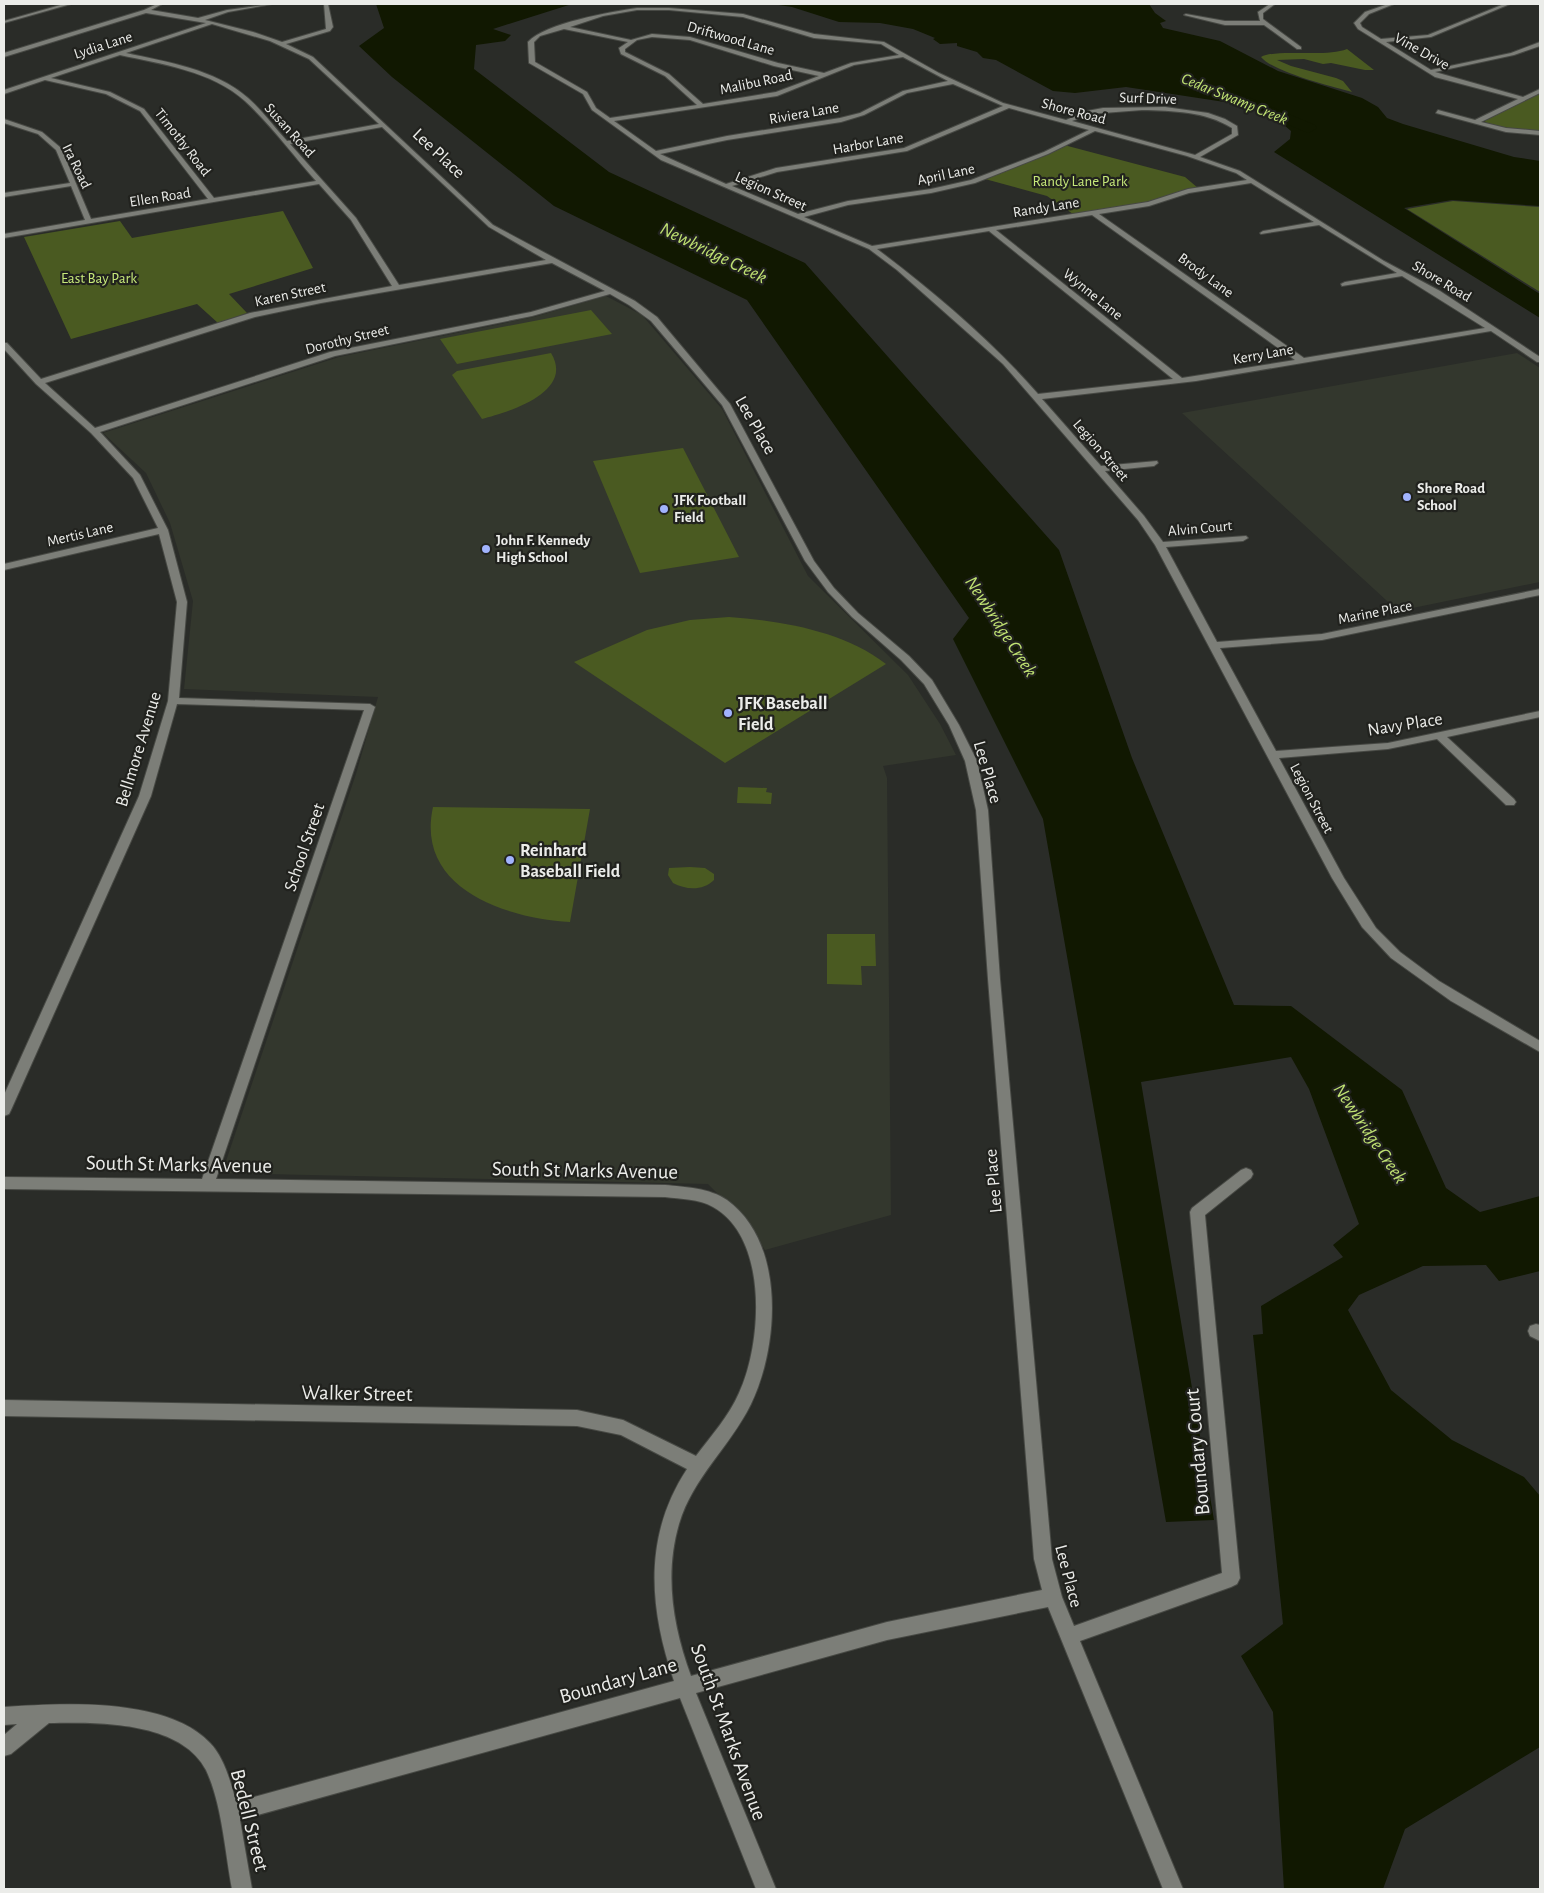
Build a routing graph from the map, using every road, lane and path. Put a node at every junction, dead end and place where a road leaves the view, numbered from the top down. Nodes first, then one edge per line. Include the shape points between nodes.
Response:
1 (69, 4) edge
2 (160, 4) edge
3 (270, 4) edge
4 (326, 4) edge
5 (1272, 4) edge
6 (1392, 4) edge
7 (1508, 4) edge
8 (146, 11) junction
9 (1186, 15) dead end
10 (204, 21) junction
11 (4, 22) edge
12 (1264, 23) junction
13 (564, 26) junction
14 (1378, 40) junction
15 (631, 42) junction
16 (281, 44) junction
17 (1540, 44) edge
18 (1299, 48) dead end
19 (118, 53) junction
20 (4, 55) edge
21 (905, 55) junction
22 (1428, 72) junction
23 (824, 75) junction
24 (44, 78) junction
25 (953, 82) junction
26 (1540, 90) edge
27 (4, 92) edge
28 (1523, 98) junction
29 (701, 105) junction
30 (1009, 106) junction
31 (1438, 112) dead end
32 (608, 120) junction
33 (4, 121) edge
34 (1064, 122) junction
35 (1476, 122) junction
36 (384, 125) junction
37 (1093, 130) junction
38 (1540, 133) edge
39 (286, 143) junction
40 (655, 153) junction
41 (1194, 158) junction
42 (1253, 181) junction
43 (321, 182) junction
44 (73, 184) junction
45 (725, 186) junction
46 (4, 195) edge
47 (213, 201) junction
48 (1094, 212) junction
49 (796, 217) junction
50 (89, 222) junction
51 (1321, 223) junction
52 (990, 229) junction
53 (1263, 232) dead end
54 (4, 236) edge
55 (871, 248) junction
56 (552, 261) junction
57 (1404, 274) junction
58 (1344, 284) dead end
59 (397, 288) junction
60 (611, 292) junction
61 (1492, 329) junction
62 (4, 345) edge
63 (1540, 360) edge
64 (1302, 361) junction
65 (1179, 380) junction
66 (39, 382) junction
67 (1037, 397) junction
68 (94, 432) junction
69 (1154, 463) dead end
70 (1099, 469) junction
71 (163, 530) junction
72 (1243, 538) dead end
73 (1160, 545) junction
74 (4, 567) edge
75 (1540, 592) edge
76 (1214, 645) junction
77 (173, 701) junction
78 (1540, 714) edge
79 (1440, 736) junction
80 (1273, 756) junction
81 (1510, 802) dead end
82 (1540, 1047) edge
83 (4, 1110) edge
84 (1246, 1174) dead end
85 (4, 1183) edge
86 (207, 1185) junction
87 (4, 1408) edge
88 (698, 1466) junction
89 (1053, 1598) junction
90 (1070, 1636) junction
91 (684, 1686) junction
92 (47, 1713) junction
93 (4, 1716) edge
94 (4, 1747) edge
95 (228, 1814) junction
96 (242, 1889) edge
97 (766, 1889) edge
98 (1173, 1889) edge

1 - 11 street
2 - 8 street
3 - 10 street, Lydia Lane via 227,11
4 - 16 street via 328,30
5 - 12 street via 1260,12
6 - 14 street, Vine Drive via 1358,19 1360,28
7 - 14 street via 1429,36
8 - 10 street, Lee Place
8 - 20 street
9 - 12 street via 1225,23
10 - 16 street, Lee Place
10 - 19 street, Lydia Lane
12 - 18 street
13 - 15 street
13 - 21 street, Shore Road via 623,11 682,9 751,17 814,36 875,41
13 - 32 street, Legion Street via 533,38 531,60 585,93 594,109
14 - 22 street, Vine Drive
15 - 23 street, Driftwood Lane via 664,36 694,38 763,61
15 - 29 street via 622,48 623,53 667,75
16 - 36 street, Lee Place via 320,64
17 - 22 street via 1512,54
19 - 24 street, Lydia Lane
19 - 39 street, Susan Road via 178,66 222,83 246,99
21 - 23 street, Malibu Road via 854,64
21 - 25 street, Shore Road
22 - 28 street, Vine Drive
23 - 29 street, Malibu Road via 777,94
24 - 27 street, Lydia Lane
24 - 47 street, Timothy Road via 108,93 142,110
25 - 30 street, Shore Road
25 - 40 street, Riviera Lane via 905,92 862,114 841,120
26 - 28 street
28 - 35 street
29 - 32 street, Malibu Road
30 - 34 street, Shore Road
30 - 45 street, Harbor Lane via 905,150 776,170
31 - 35 street
32 - 40 street, Legion Street
33 - 44 street, Ira Road via 40,133 59,149
34 - 37 street, Shore Road
34 - 41 street, Surf Drive via 1092,112 1145,107 1218,118 1235,127 1235,135 1229,140
35 - 38 street via 1506,130
36 - 39 street
36 - 56 street, Lee Place via 491,226
37 - 41 street, Shore Road
37 - 49 street, April Lane via 973,182 848,203
39 - 43 street, Susan Road
40 - 45 street, Legion Street
41 - 42 street, Shore Road via 1227,167
42 - 48 street, Randy Lane via 1198,189 1149,204
42 - 51 street, Shore Road
43 - 47 street, Ellen Road
43 - 59 street, Susan Road via 354,220
44 - 46 street
44 - 50 street, Ira Road
45 - 49 street, Legion Street
47 - 50 street, Ellen Road
48 - 52 street, Randy Lane
48 - 64 street, Brody Lane
49 - 55 street, Legion Street
50 - 54 street, Ellen Road
51 - 53 street
51 - 57 street, Shore Road
52 - 55 street, Randy Lane
52 - 65 street, Wynne Lane
55 - 67 street, Legion Street via 1006,362
56 - 59 street, Karen Street
56 - 60 street, Lee Place
57 - 58 street
57 - 61 street, Shore Road
59 - 66 street, Karen Street via 253,315
60 - 68 street, Dorothy Street via 532,314 333,354
60 - 89 street, Lee Place via 654,319 726,404 810,561 855,615 928,682 971,761 982,810 1043,1559
61 - 63 street, Shore Road
61 - 64 street, Kerry Lane
62 - 66 street, Bellmore Avenue
64 - 65 street, Kerry Lane
65 - 67 street, Kerry Lane
66 - 68 street, Bellmore Avenue
67 - 70 street, Legion Street
68 - 71 street, Bellmore Avenue via 137,477
69 - 70 street
70 - 73 street, Legion Street
71 - 74 street, Mertis Lane
71 - 77 street, Bellmore Avenue via 182,602
72 - 73 street, Alvin Court
73 - 76 street, Legion Street
75 - 76 street, Marine Place via 1349,633
76 - 80 street, Legion Street
77 - 83 street, Bellmore Avenue via 145,796
77 - 86 street, School Street via 370,706
78 - 79 street, Navy Place
79 - 80 street, Navy Place via 1388,746
79 - 81 street
80 - 82 street, Legion Street via 1338,878 1377,938 1441,988
84 - 90 street, Boundary Court via 1197,1212 1231,1578
85 - 86 street, South St Marks Avenue
86 - 88 street, South St Marks Avenue via 665,1191 690,1194 723,1205 747,1232 756,1249 763,1280 764,1323 757,1368 745,1399 724,1434
87 - 88 street, Walker Street via 577,1418 623,1428
88 - 91 street, South St Marks Avenue via 679,1501 662,1563 662,1588 670,1634
89 - 90 street, Lee Place
89 - 91 street, Boundary Lane via 887,1631
90 - 98 street, Lee Place
91 - 95 street, Boundary Lane
91 - 97 street, South St Marks Avenue
92 - 93 street, Bedell Street
92 - 94 street
92 - 95 street, Bedell Street via 141,1718 178,1730 204,1750 218,1776
95 - 96 street, Bedell Street

